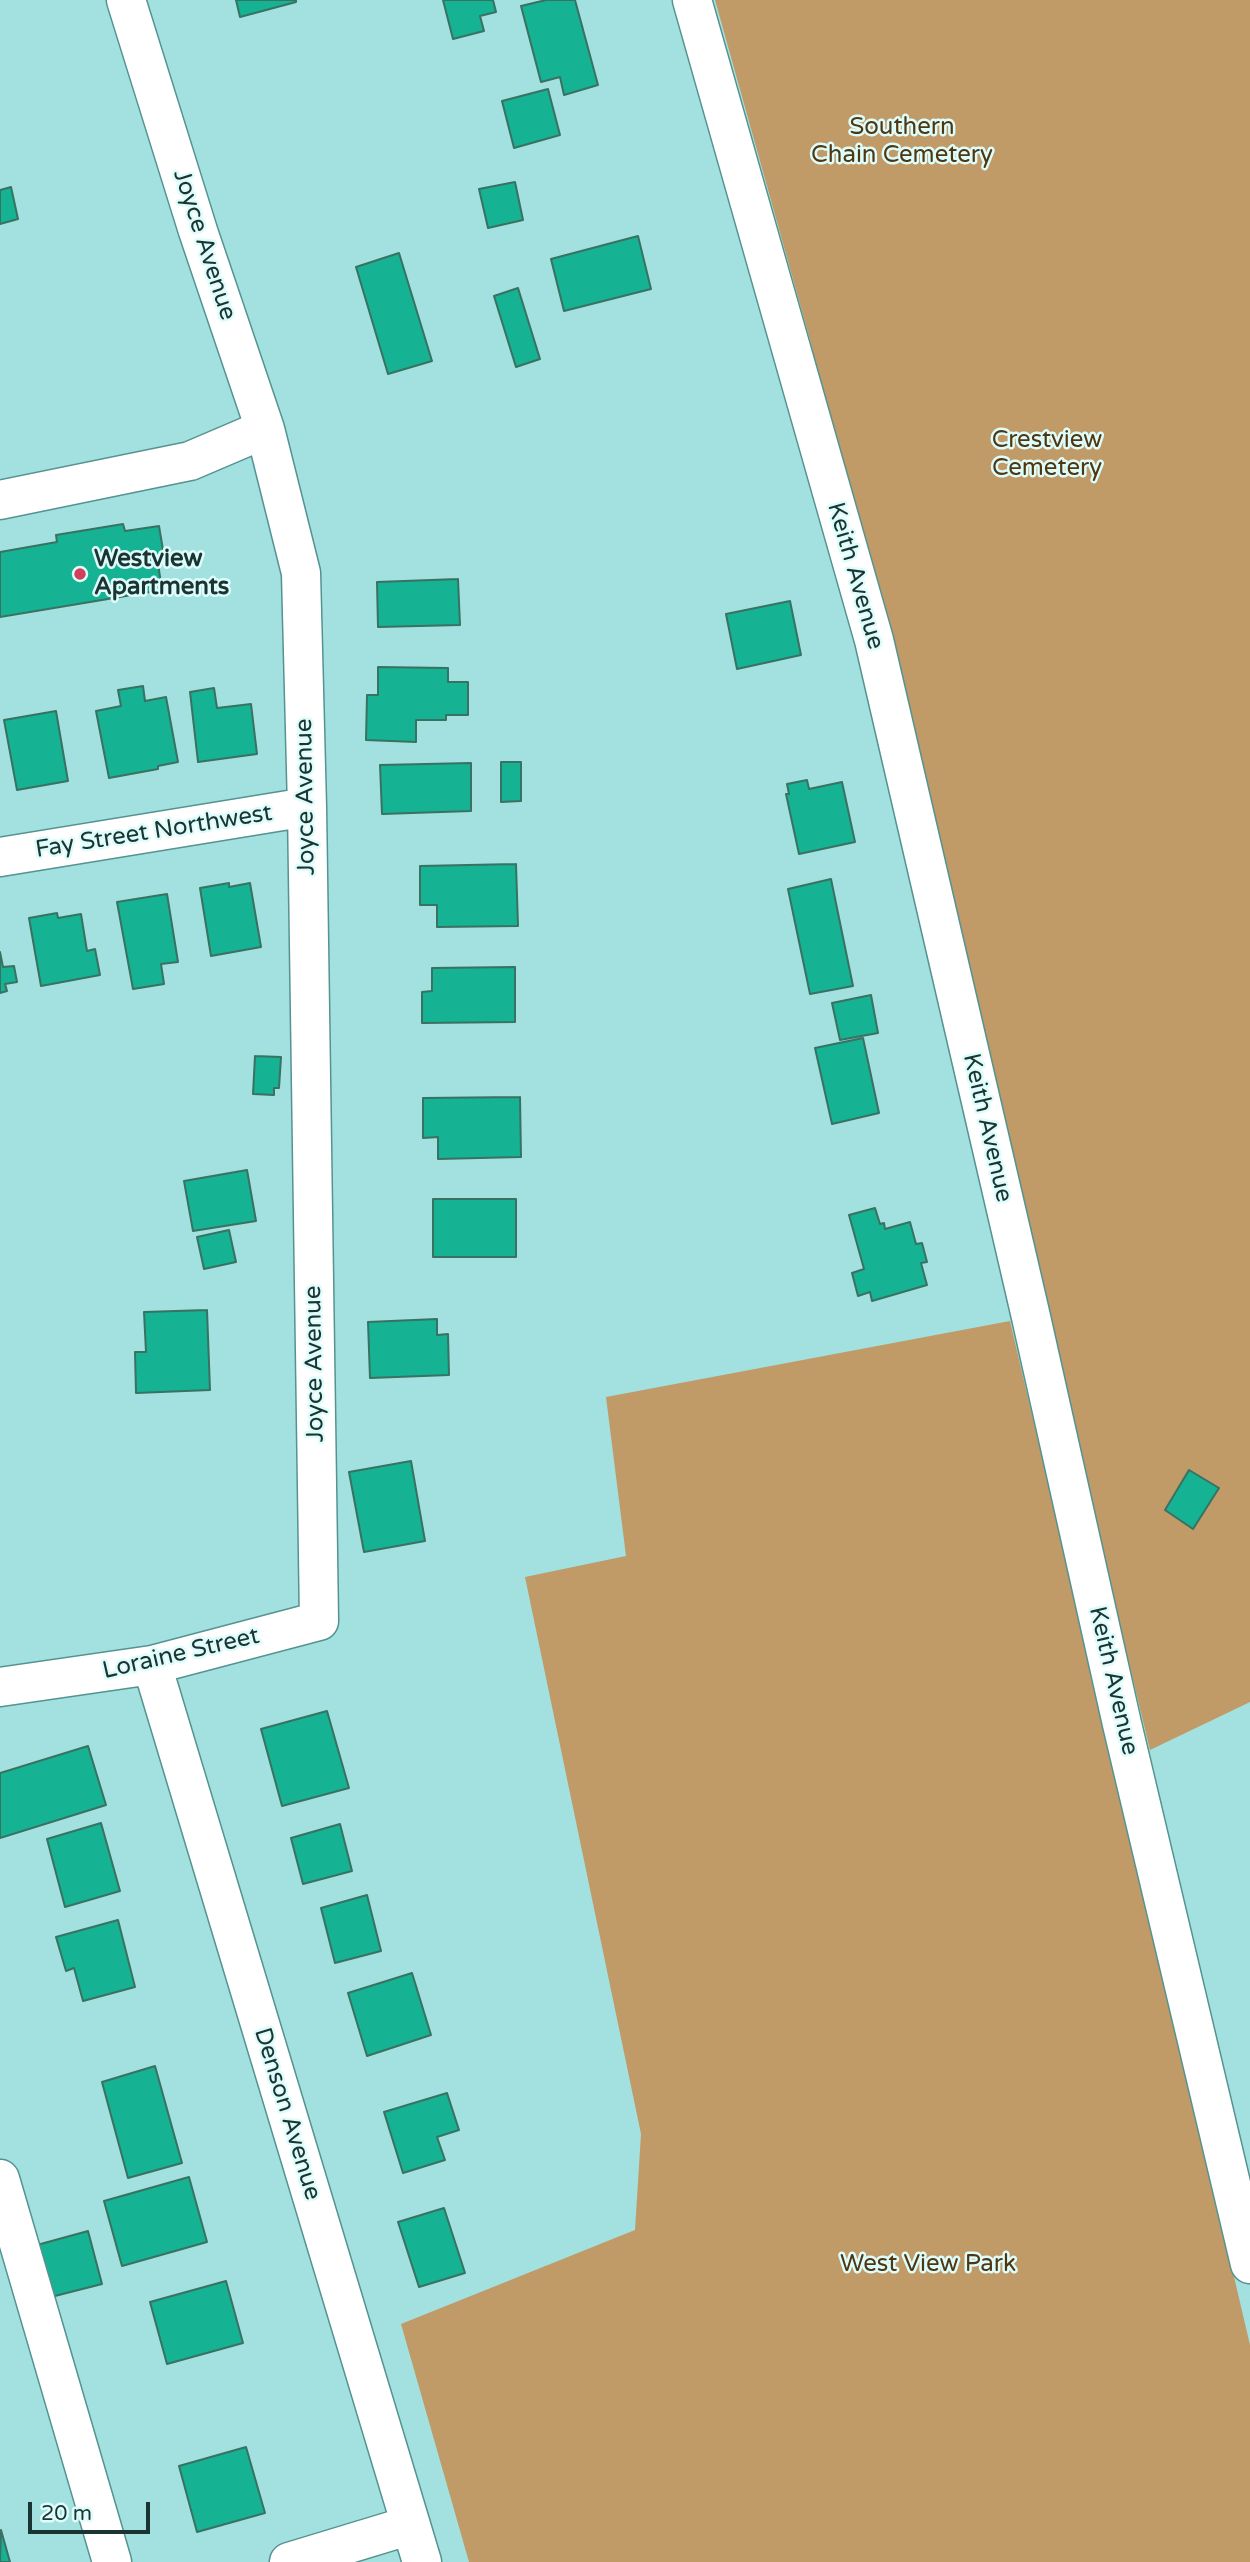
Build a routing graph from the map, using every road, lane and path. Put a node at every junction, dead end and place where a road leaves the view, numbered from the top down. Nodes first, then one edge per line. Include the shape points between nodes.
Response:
1 (126, 0) edge
2 (692, 0) edge
3 (265, 429) junction
4 (0, 500) edge
5 (307, 807) junction
6 (0, 857) edge
7 (319, 1621) joint
8 (152, 1665) junction
9 (0, 1687) edge
10 (0, 2179) edge
11 (1250, 2264) edge
12 (411, 2525) junction
13 (112, 2562) edge
14 (289, 2562) edge
15 (422, 2562) edge

1 - 3 street, Joyce Avenue
2 - 11 street, Keith Avenue via 874,640
3 - 4 street via 190,461
3 - 5 street, Joyce Avenue via 301,573
5 - 6 street, Fay Street Northwest
5 - 7 street, Joyce Avenue
7 - 8 street, Loraine Street
8 - 9 street, Loraine Street
8 - 12 street, Denson Avenue
10 - 13 street
12 - 14 street
12 - 15 street, Denson Avenue

